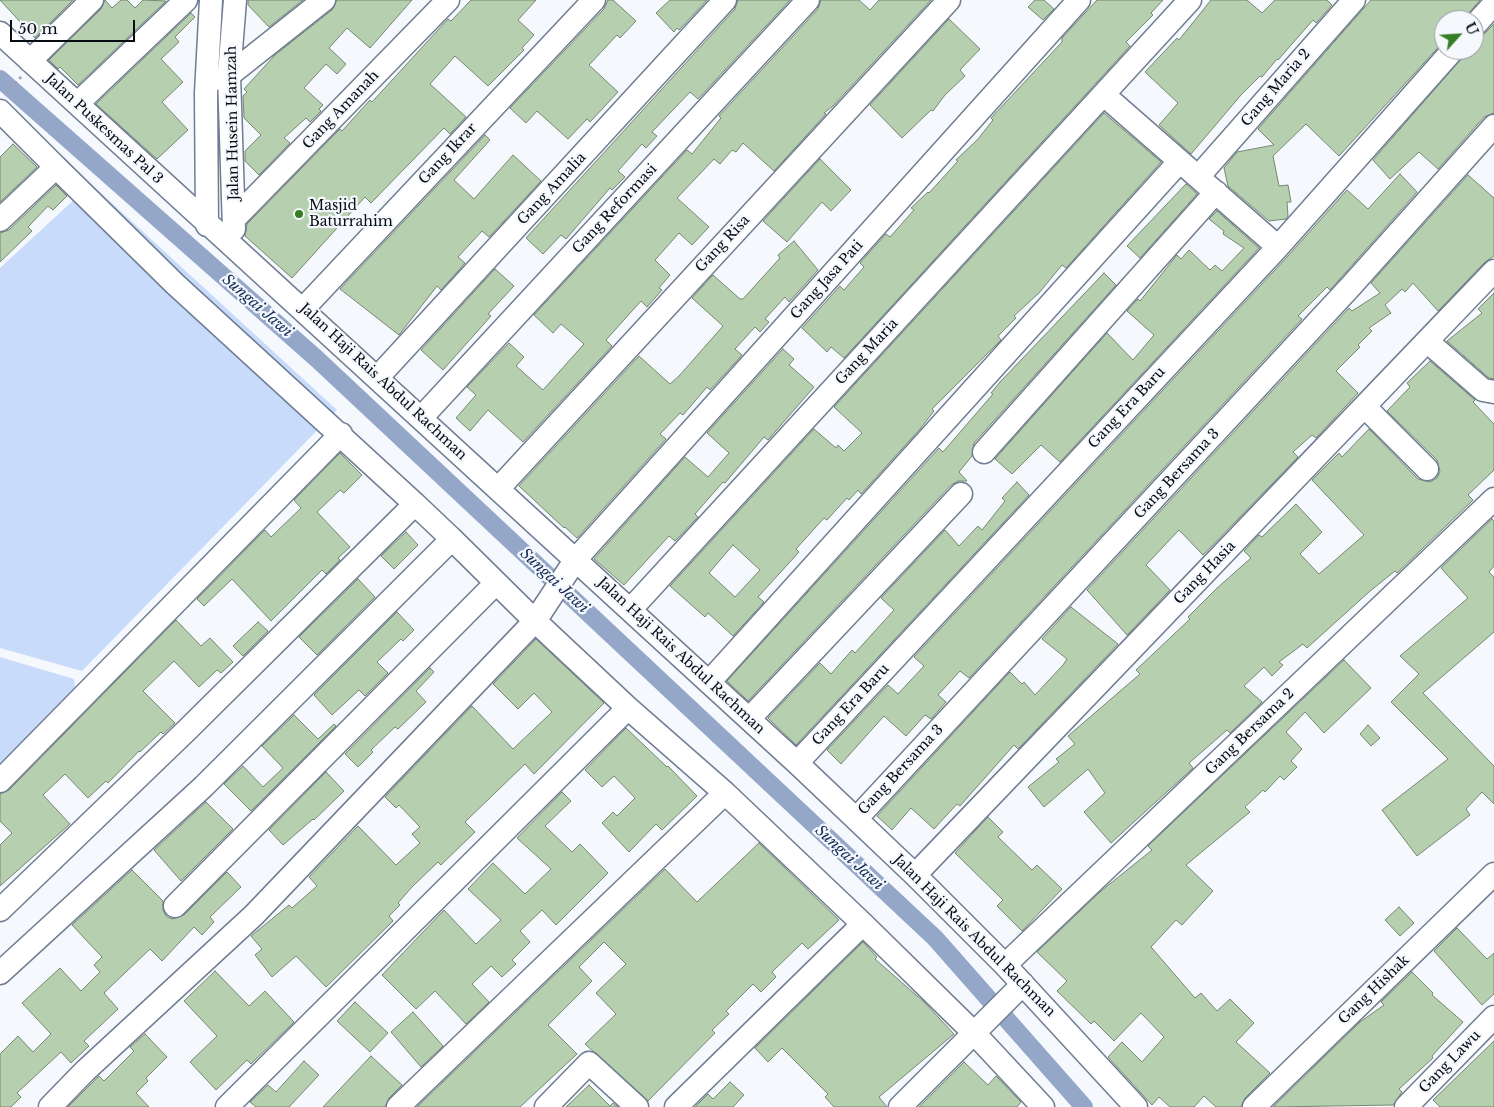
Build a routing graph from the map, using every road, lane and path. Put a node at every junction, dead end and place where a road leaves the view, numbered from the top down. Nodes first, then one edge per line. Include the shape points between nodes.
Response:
1 (92, 0) edge
2 (186, 0) edge
3 (212, 0) edge
4 (235, 0) edge
5 (324, 0) edge
6 (448, 0) edge
7 (594, 0) edge
8 (725, 0) edge
9 (808, 0) edge
10 (949, 0) edge
11 (1079, 0) edge
12 (1190, 0) edge
13 (1354, 0) edge
14 (1494, 4) edge
15 (1484, 15) edge
16 (0, 33) edge
17 (1444, 60) edge
18 (28, 66) junction
19 (229, 75) junction
20 (206, 93) junction
21 (1104, 95) junction
22 (78, 103) junction
23 (1, 104) edge
24 (1494, 126) edge
25 (1179, 162) junction
26 (56, 168) junction
27 (1198, 177) junction
28 (1216, 192) junction
29 (234, 219) junction
30 (0, 220) edge
31 (207, 225) junction
32 (233, 247) junction
33 (1278, 247) junction
34 (1494, 271) edge
35 (303, 309) junction
36 (1428, 342) junction
37 (378, 377) junction
38 (1494, 392) edge
39 (1365, 407) junction
40 (422, 418) junction
41 (341, 434) junction
42 (984, 452) dead end
43 (1427, 468) dead end
44 (498, 489) junction
45 (962, 494) dead end
46 (1494, 499) edge
47 (415, 504) junction
48 (452, 539) junction
49 (571, 567) junction
50 (496, 584) junction
51 (630, 609) junction
52 (538, 617) junction
53 (710, 681) junction
54 (628, 708) junction
55 (750, 718) junction
56 (797, 762) junction
57 (0, 781) edge
58 (725, 793) junction
59 (856, 819) junction
60 (1494, 874) edge
61 (915, 875) junction
62 (175, 906) dead end
63 (0, 910) edge
64 (863, 924) junction
65 (1005, 965) junction
66 (0, 973) edge
67 (1018, 989) junction
68 (1494, 1017) edge
69 (980, 1027) junction
70 (1130, 1105) edge
71 (1040, 1106) edge
72 (50, 1107) edge
73 (228, 1107) edge
74 (398, 1107) edge
75 (546, 1107) edge
76 (637, 1107) edge
77 (677, 1107) edge
78 (900, 1107) edge
79 (1254, 1107) edge
80 (1406, 1107) edge

1 - 18 street
2 - 22 street
3 - 20 street, Jalan Husein Hamzah
4 - 19 street, Jalan Husein Hamzah
5 - 19 street
6 - 29 street, Gang Amanah
7 - 35 street, Gang Ikrar
8 - 37 street, Gang Amalia
9 - 40 street, Gang Reformasi
10 - 44 street, Gang Risa
11 - 49 street, Gang Jasa Pati
12 - 21 street, Gang Maria
13 - 27 street, Gang Maria 2
14 - 15 street
16 - 18 street, Jalan Puskesmas Pal 3
17 - 33 street, Gang Era Baru
18 - 22 street, Jalan Puskesmas Pal 3
18 - 23 path
19 - 20 street
19 - 29 street, Jalan Husein Hamzah
20 - 31 street, Jalan Husein Hamzah
21 - 25 street
21 - 51 street, Gang Maria
22 - 31 street, Jalan Puskesmas Pal 3
23 - 26 street
24 - 59 street, Gang Bersama 3 via 1351,286
25 - 27 street
25 - 53 street
26 - 30 street
26 - 41 street via 175,284
27 - 28 street
28 - 33 street
28 - 42 street
29 - 32 street, Jalan Husein Hamzah
31 - 32 street, Jalan Haji Rais Abdul Rachman
32 - 35 street, Jalan Haji Rais Abdul Rachman
33 - 56 street, Gang Era Baru
34 - 36 street, Gang Hasia
35 - 37 street, Jalan Haji Rais Abdul Rachman
36 - 38 street via 1483,390
36 - 39 street, Gang Hasia
37 - 40 street, Jalan Haji Rais Abdul Rachman
39 - 43 street
39 - 61 street, Gang Hasia
40 - 44 street, Jalan Haji Rais Abdul Rachman
41 - 47 street
41 - 57 street
44 - 49 street, Jalan Haji Rais Abdul Rachman
45 - 55 street
46 - 65 street, Gang Bersama 2
47 - 48 street
47 - 63 street
48 - 50 street
48 - 66 street via 203,787
49 - 51 street, Jalan Haji Rais Abdul Rachman
49 - 52 street, Gang Jasa Pati
50 - 52 street
50 - 62 street
51 - 53 street, Jalan Haji Rais Abdul Rachman
52 - 54 street
52 - 72 street, Gang Jasa Pati via 254,915
53 - 55 street, Jalan Haji Rais Abdul Rachman
54 - 58 street
54 - 73 street
55 - 56 street, Jalan Haji Rais Abdul Rachman
56 - 59 street, Jalan Haji Rais Abdul Rachman
58 - 64 street
58 - 74 street
59 - 61 street, Jalan Haji Rais Abdul Rachman
60 - 79 street, Gang Hishak
61 - 65 street, Jalan Haji Rais Abdul Rachman
64 - 69 street
64 - 77 street
65 - 67 street, Jalan Haji Rais Abdul Rachman
67 - 69 street
67 - 70 street, Jalan Haji Rais Abdul Rachman
68 - 80 street, Gang Lawu
69 - 71 street
69 - 78 street
75 - 76 street via 589,1063

